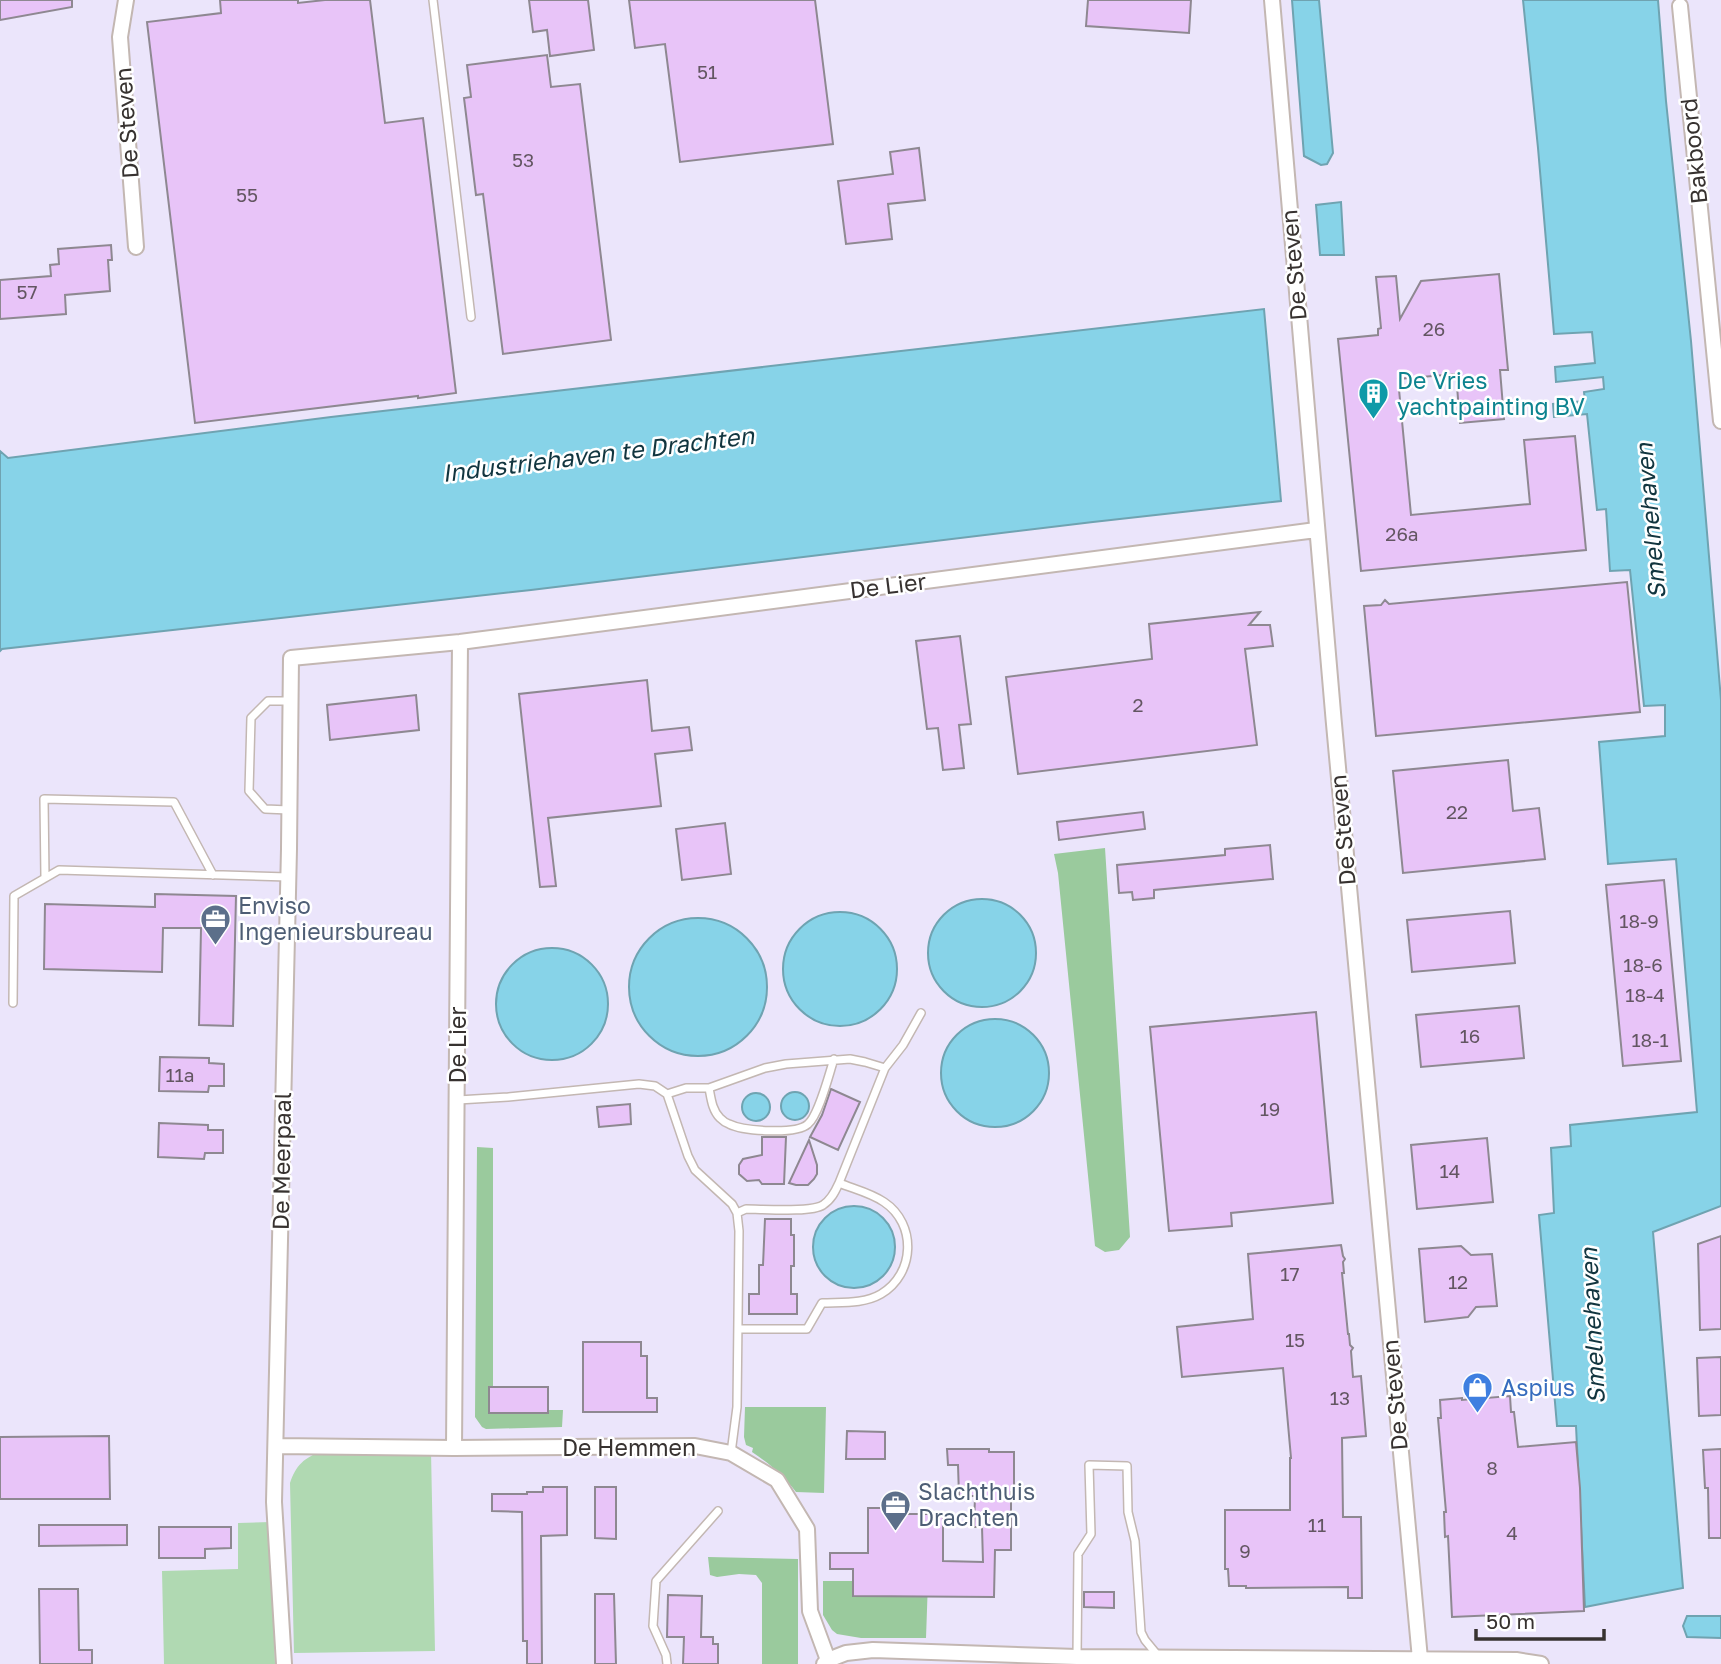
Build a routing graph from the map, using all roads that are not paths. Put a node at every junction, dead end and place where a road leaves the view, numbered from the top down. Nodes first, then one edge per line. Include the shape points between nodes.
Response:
1 (126, 0) edge
2 (433, 0) edge
3 (1272, 0) edge
4 (1680, 6) dead end
5 (136, 247) dead end
6 (471, 317) dead end
7 (1721, 421) edge
8 (1317, 530) junction
9 (460, 642) junction
10 (291, 657) joint
11 (291, 701) junction
12 (289, 810) junction
13 (213, 875) junction
14 (288, 877) junction
15 (45, 878) junction
16 (13, 1003) dead end
17 (920, 1013) dead end
18 (834, 1059) junction
19 (885, 1068) junction
20 (709, 1088) junction
21 (667, 1094) junction
22 (458, 1100) junction
23 (839, 1183) junction
24 (737, 1213) junction
25 (737, 1329) junction
26 (276, 1446) junction
27 (454, 1448) junction
28 (731, 1453) junction
29 (718, 1511) dead end
30 (1077, 1657) junction
31 (1160, 1658) junction
32 (1420, 1659) junction
33 (826, 1662) edge
34 (284, 1664) edge
35 (667, 1664) edge
36 (1541, 1664) edge

1 - 5 street, De Steven via 120,37
2 - 6 lane
3 - 8 street, De Steven
4 - 7 street, Bakboord
8 - 9 street, De Lier
8 - 32 street, De Steven
9 - 10 street, De Lier
9 - 22 street, De Lier
10 - 11 street, De Meerpaal
11 - 12 street, De Meerpaal
11 - 12 lane via 268,701 251,718 249,791 265,809
12 - 14 street, De Meerpaal
13 - 14 lane
13 - 15 lane via 59,870
13 - 15 lane via 174,802 44,799
14 - 26 street, De Meerpaal
15 - 16 lane via 14,896
17 - 19 lane
18 - 19 lane
18 - 20 lane via 765,1068
18 - 20 lane via 817,1112 807,1126 798,1129 730,1125 717,1114
19 - 23 lane
20 - 21 lane
21 - 22 lane via 639,1084
21 - 24 lane via 695,1170
22 - 27 street, De Lier
23 - 24 lane via 821,1207
23 - 25 lane via 885,1202 903,1223 908,1249 900,1275 892,1286 868,1300 822,1303 807,1329
24 - 25 lane
25 - 28 lane via 737,1407
26 - 27 street, De Hemmen
26 - 34 street, De Meerpaal via 274,1502
27 - 28 street, De Hemmen via 695,1446
28 - 33 street, De Hemmen via 776,1480 807,1528 810,1611
29 - 35 lane via 656,1581 653,1626
30 - 31 street
30 - 31 lane via 1078,1554 1091,1534 1089,1465 1127,1466 1141,1632
30 - 33 street via 873,1650 846,1653
31 - 32 street
32 - 36 street

